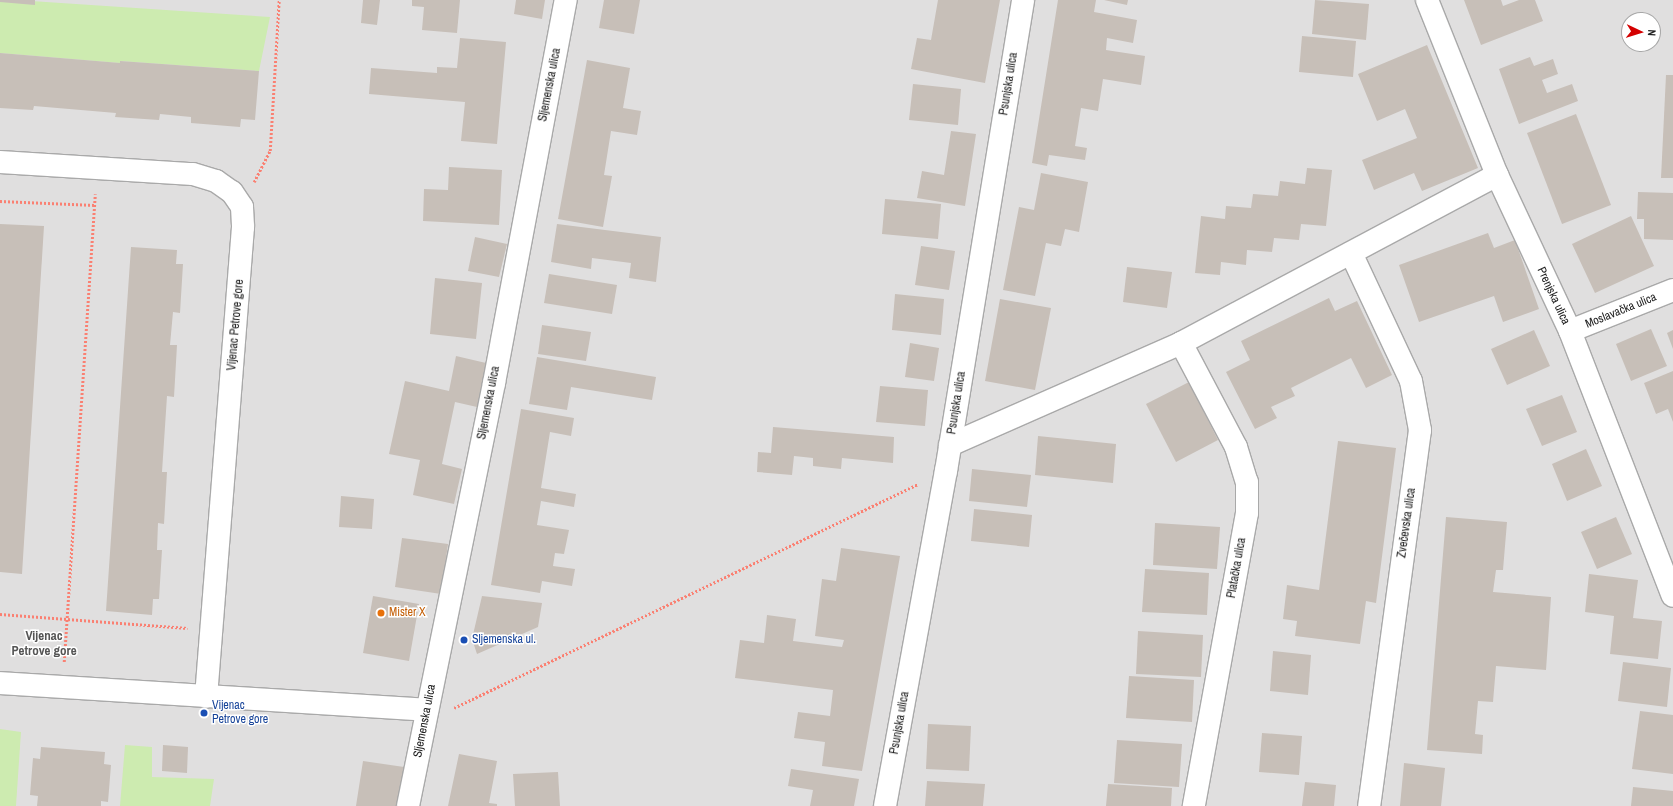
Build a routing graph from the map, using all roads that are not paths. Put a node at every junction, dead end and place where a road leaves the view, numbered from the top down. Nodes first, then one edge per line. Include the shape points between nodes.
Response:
1 (566, 0) edge
2 (1023, 0) edge
3 (1427, 0) edge
4 (0, 162) edge
5 (1497, 174) junction
6 (1351, 253) junction
7 (1673, 290) edge
8 (1570, 331) junction
9 (1181, 343) junction
10 (950, 445) junction
11 (1673, 596) edge
12 (0, 684) edge
13 (206, 697) junction
14 (427, 710) junction
15 (408, 806) edge
16 (885, 806) edge
17 (1194, 806) edge
18 (1369, 806) edge

1 - 14 street, Sljemenska ulica via 494,383
2 - 10 street, Psunjska ulica
3 - 5 street, Prenjska ulica
4 - 13 street, Vijenac Petrove gore via 193,174 216,181 232,192 242,207 243,227
5 - 6 street
5 - 8 street, Prenjska ulica
6 - 9 street
6 - 18 street, Zvečevska ulica via 1411,380 1420,430
7 - 8 street, Moslavačka ulica
8 - 11 street, Prenjska ulica
9 - 10 street
9 - 17 street, Platačka ulica via 1236,447 1247,482 1247,513
10 - 16 street, Psunjska ulica
12 - 13 street
13 - 14 street
14 - 15 street, Sljemenska ulica

